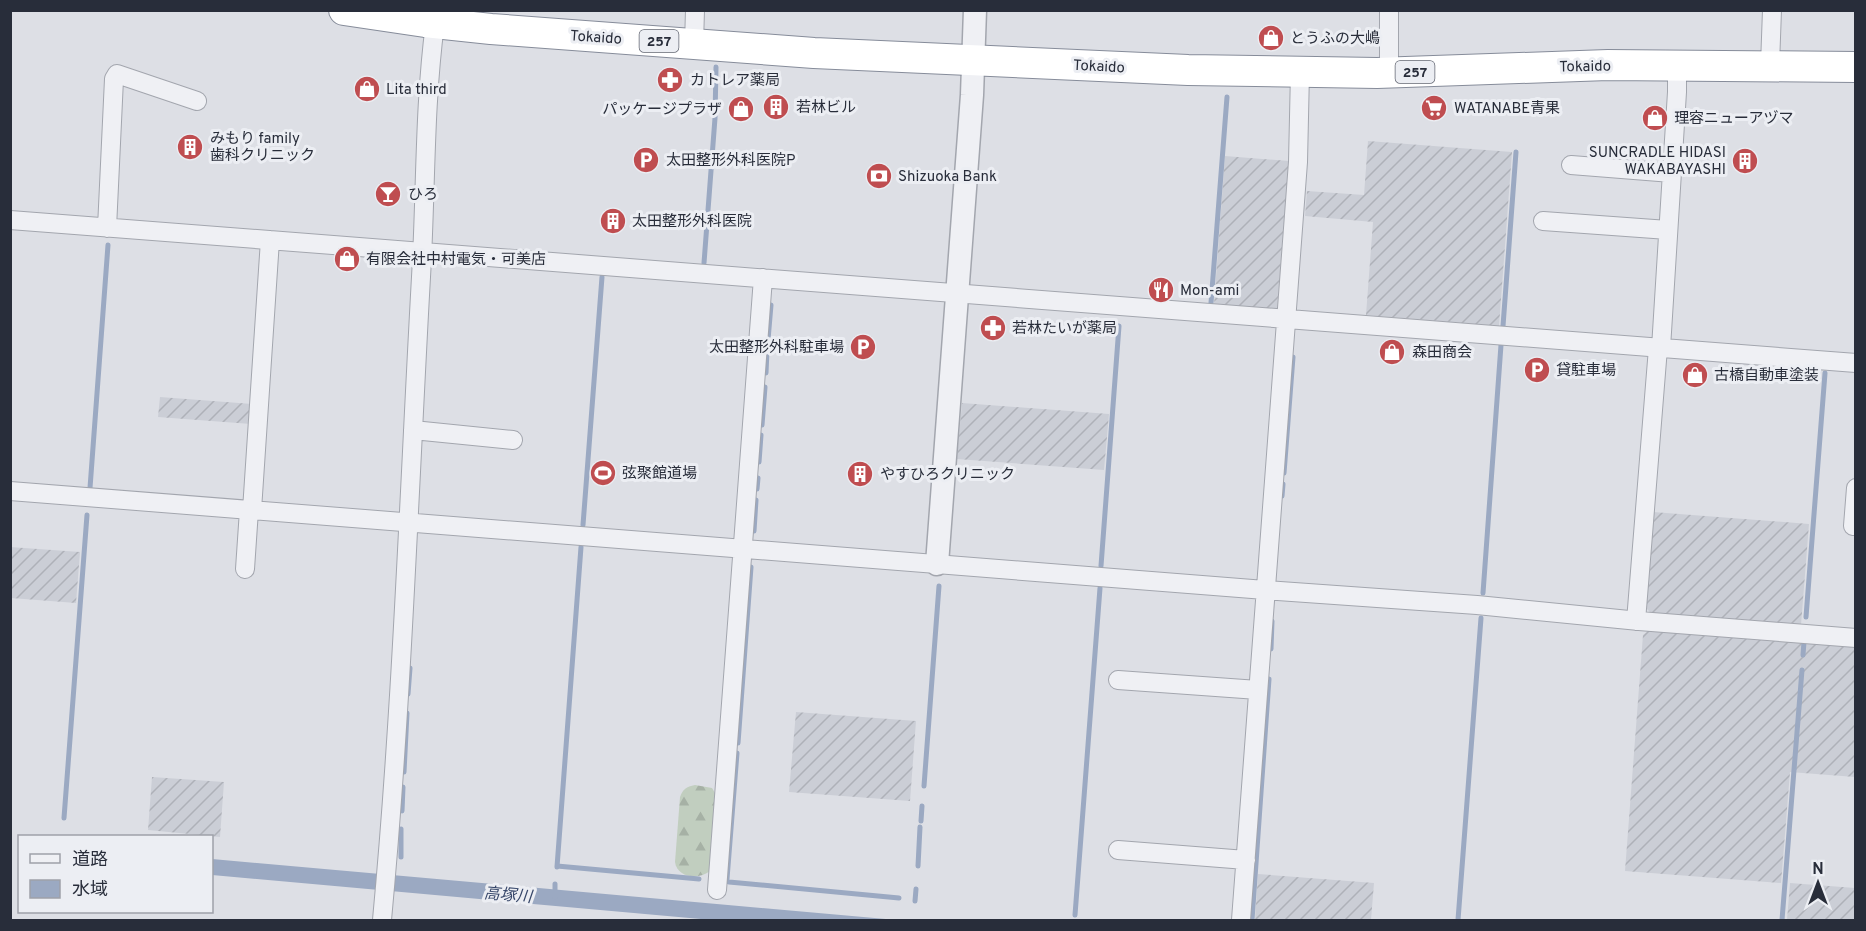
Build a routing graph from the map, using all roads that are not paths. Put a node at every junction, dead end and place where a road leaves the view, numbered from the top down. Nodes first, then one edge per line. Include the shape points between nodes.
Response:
1 (344, 10) edge
2 (695, 10) edge
3 (975, 10) edge
4 (1772, 10) edge
5 (1383, 11) edge
6 (435, 24) junction
7 (694, 44) junction
8 (974, 60) junction
9 (1677, 65) junction
10 (1770, 65) junction
11 (1856, 67) edge
12 (1300, 72) junction
13 (1389, 72) junction
14 (197, 100) dead end
15 (1571, 165) dead end
16 (1672, 173) junction
17 (10, 220) edge
18 (1543, 221) dead end
19 (107, 228) junction
20 (1668, 230) junction
21 (270, 240) junction
22 (423, 252) junction
23 (763, 278) junction
24 (957, 294) junction
25 (1286, 319) junction
26 (1659, 348) junction
27 (1856, 363) edge
28 (413, 430) junction
29 (513, 440) dead end
30 (1856, 488) edge
31 (10, 491) edge
32 (250, 510) junction
33 (408, 522) junction
34 (1856, 526) edge
35 (743, 548) junction
36 (937, 564) junction
37 (245, 569) dead end
38 (1265, 590) junction
39 (1636, 621) junction
40 (1856, 638) edge
41 (1118, 680) dead end
42 (1258, 690) junction
43 (1119, 850) dead end
44 (1246, 860) junction
45 (717, 890) dead end
46 (382, 921) edge
47 (1241, 921) edge

1 - 6 highway, Tokaido / 257
2 - 7 street
3 - 8 street
4 - 10 street
5 - 13 street
6 - 7 highway, Tokaido / 257
6 - 22 street
7 - 8 highway, Tokaido / 257
8 - 12 highway, Tokaido / 257
8 - 24 street
9 - 10 highway, Tokaido / 257
9 - 13 highway, Tokaido / 257
9 - 16 street
10 - 11 highway, Tokaido / 257
12 - 13 highway, Tokaido / 257
12 - 25 street via 1298,162
14 - 19 street via 117,74
15 - 16 street
16 - 20 street
17 - 19 street
18 - 20 street
19 - 21 street
20 - 26 street
21 - 22 street
21 - 32 street
22 - 23 street
22 - 28 street
23 - 24 street
23 - 35 street
24 - 25 street
24 - 36 street
25 - 26 street
25 - 38 street
26 - 27 street
26 - 39 street
28 - 29 street
28 - 33 street
30 - 34 street
31 - 32 street
32 - 33 street
32 - 37 street
33 - 35 street
33 - 46 street
35 - 36 street
35 - 45 street
36 - 38 street
38 - 39 street
38 - 42 street
39 - 40 street
41 - 42 street
42 - 44 street
43 - 44 street
44 - 47 street

